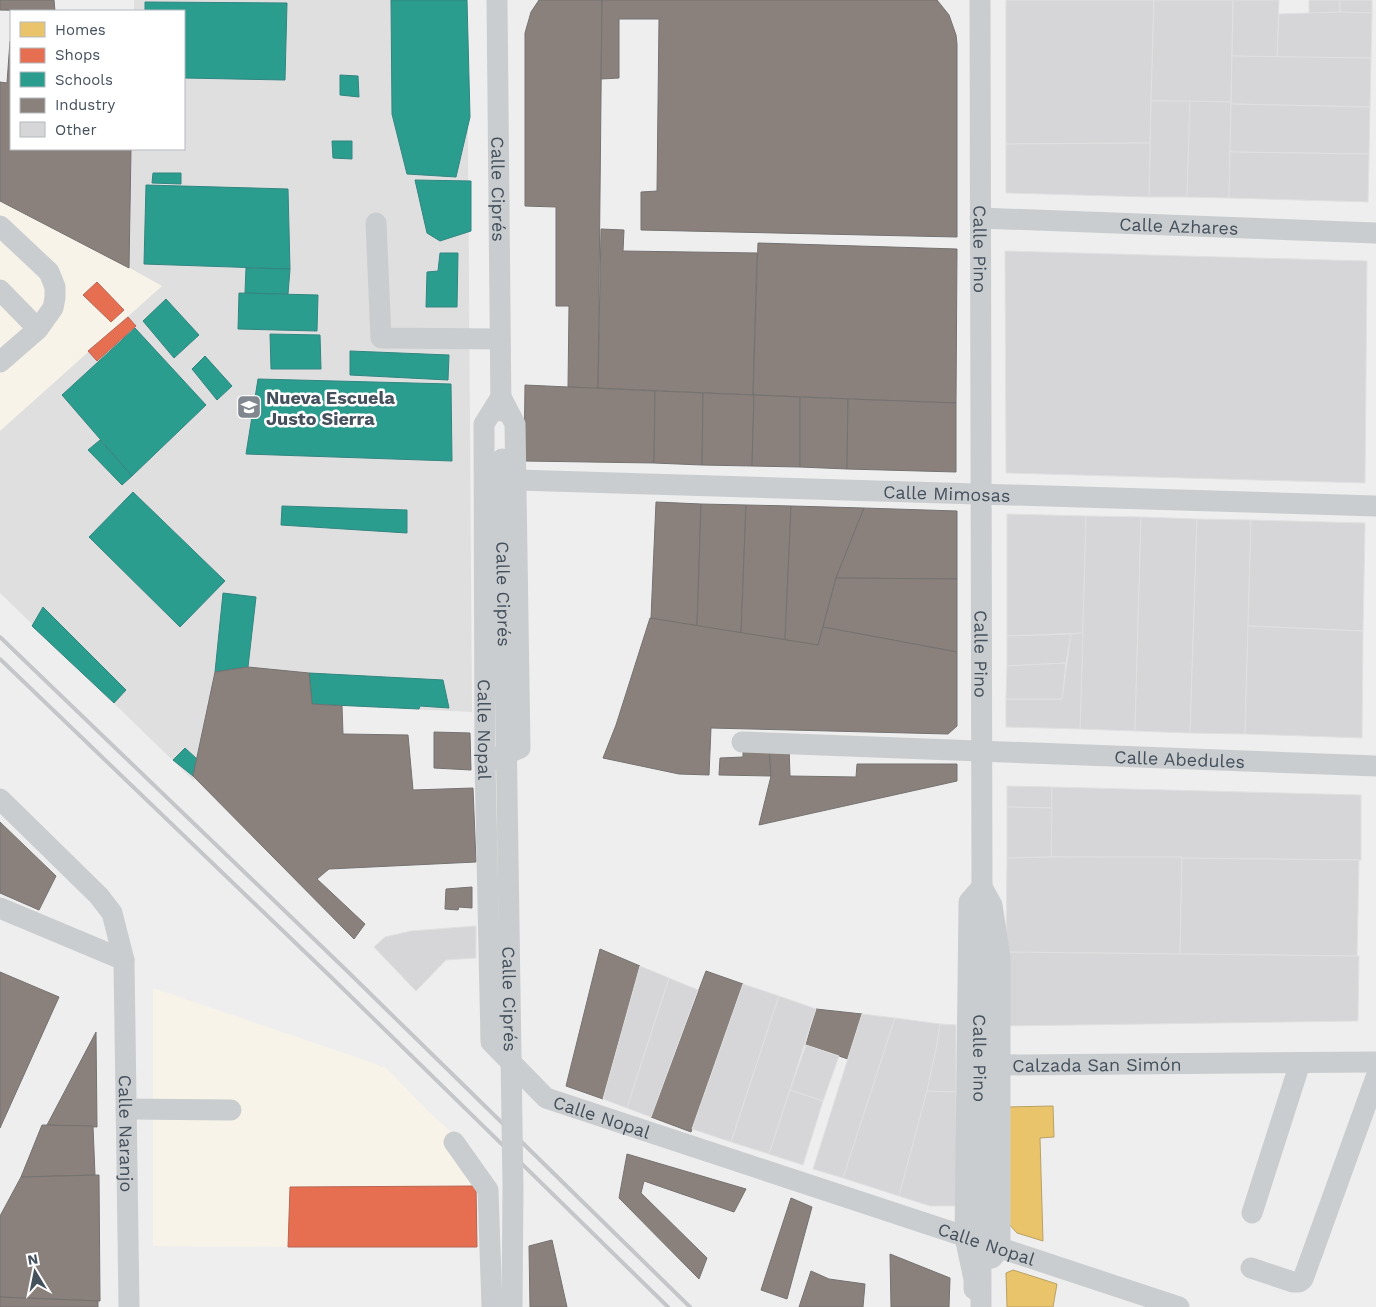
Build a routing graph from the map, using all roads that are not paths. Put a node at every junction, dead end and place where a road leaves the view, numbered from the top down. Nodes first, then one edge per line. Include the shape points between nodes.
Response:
1 (497, 0) edge
2 (980, 0) edge
3 (980, 218) junction
4 (376, 223) dead end
5 (0, 226) edge
6 (1376, 233) edge
7 (0, 290) edge
8 (38, 329) junction
9 (500, 339) junction
10 (0, 362) edge
11 (501, 397) junction
12 (517, 480) junction
13 (980, 495) junction
14 (1376, 506) edge
15 (742, 742) dead end
16 (981, 752) junction
17 (486, 763) junction
18 (1376, 766) edge
19 (0, 799) edge
20 (982, 887) junction
21 (0, 908) edge
22 (124, 960) junction
23 (1376, 1062) edge
24 (1300, 1063) junction
25 (1002, 1065) junction
26 (1376, 1077) edge
27 (126, 1109) junction
28 (231, 1110) dead end
29 (454, 1142) dead end
30 (1252, 1213) dead end
31 (965, 1237) junction
32 (1000, 1248) junction
33 (1251, 1268) dead end
34 (974, 1279) junction
35 (129, 1307) edge
36 (492, 1307) edge
37 (512, 1307) edge
38 (973, 1307) edge
39 (981, 1307) edge
40 (1179, 1307) edge

1 - 9 street, Calle Ciprés
2 - 3 street, Calle Pino
3 - 6 street, Calle Azhares
3 - 13 street, Calle Pino
4 - 9 street via 381,338
5 - 8 street via 49,272 55,287 53,308
7 - 8 street
8 - 10 street
9 - 11 street, Calle Ciprés
11 - 12 street via 515,424
11 - 17 street, Calle Nopal via 484,424
11 - 37 street, Calle Ciprés, bridge via 513,1179
12 - 13 street, Calle Mimosas
12 - 17 street via 520,748
13 - 14 street, Calle Mimosas
13 - 16 street, Calle Pino
15 - 16 street, Calle Abedules
16 - 18 street, Calle Abedules
16 - 20 street, Calle Pino
17 - 31 street, Calle Nopal via 491,1042 546,1098
19 - 22 street, Calle Naranjo via 99,896 112,913
20 - 25 street via 992,905 1000,957
20 - 31 street via 969,902
20 - 39 street, Calle Pino, bridge
21 - 22 street
22 - 27 street, Calle Naranjo
23 - 24 street, Calzada San Simón
24 - 25 street, Calzada San Simón
24 - 30 street
25 - 32 street, Calzada San Simón
26 - 33 street via 1303,1279 1293,1282
27 - 28 street
27 - 35 street, Calle Naranjo
29 - 36 street via 488,1190
31 - 32 street, Calle Nopal
31 - 34 street
32 - 34 street
32 - 40 street, Calle Nopal
34 - 38 street

